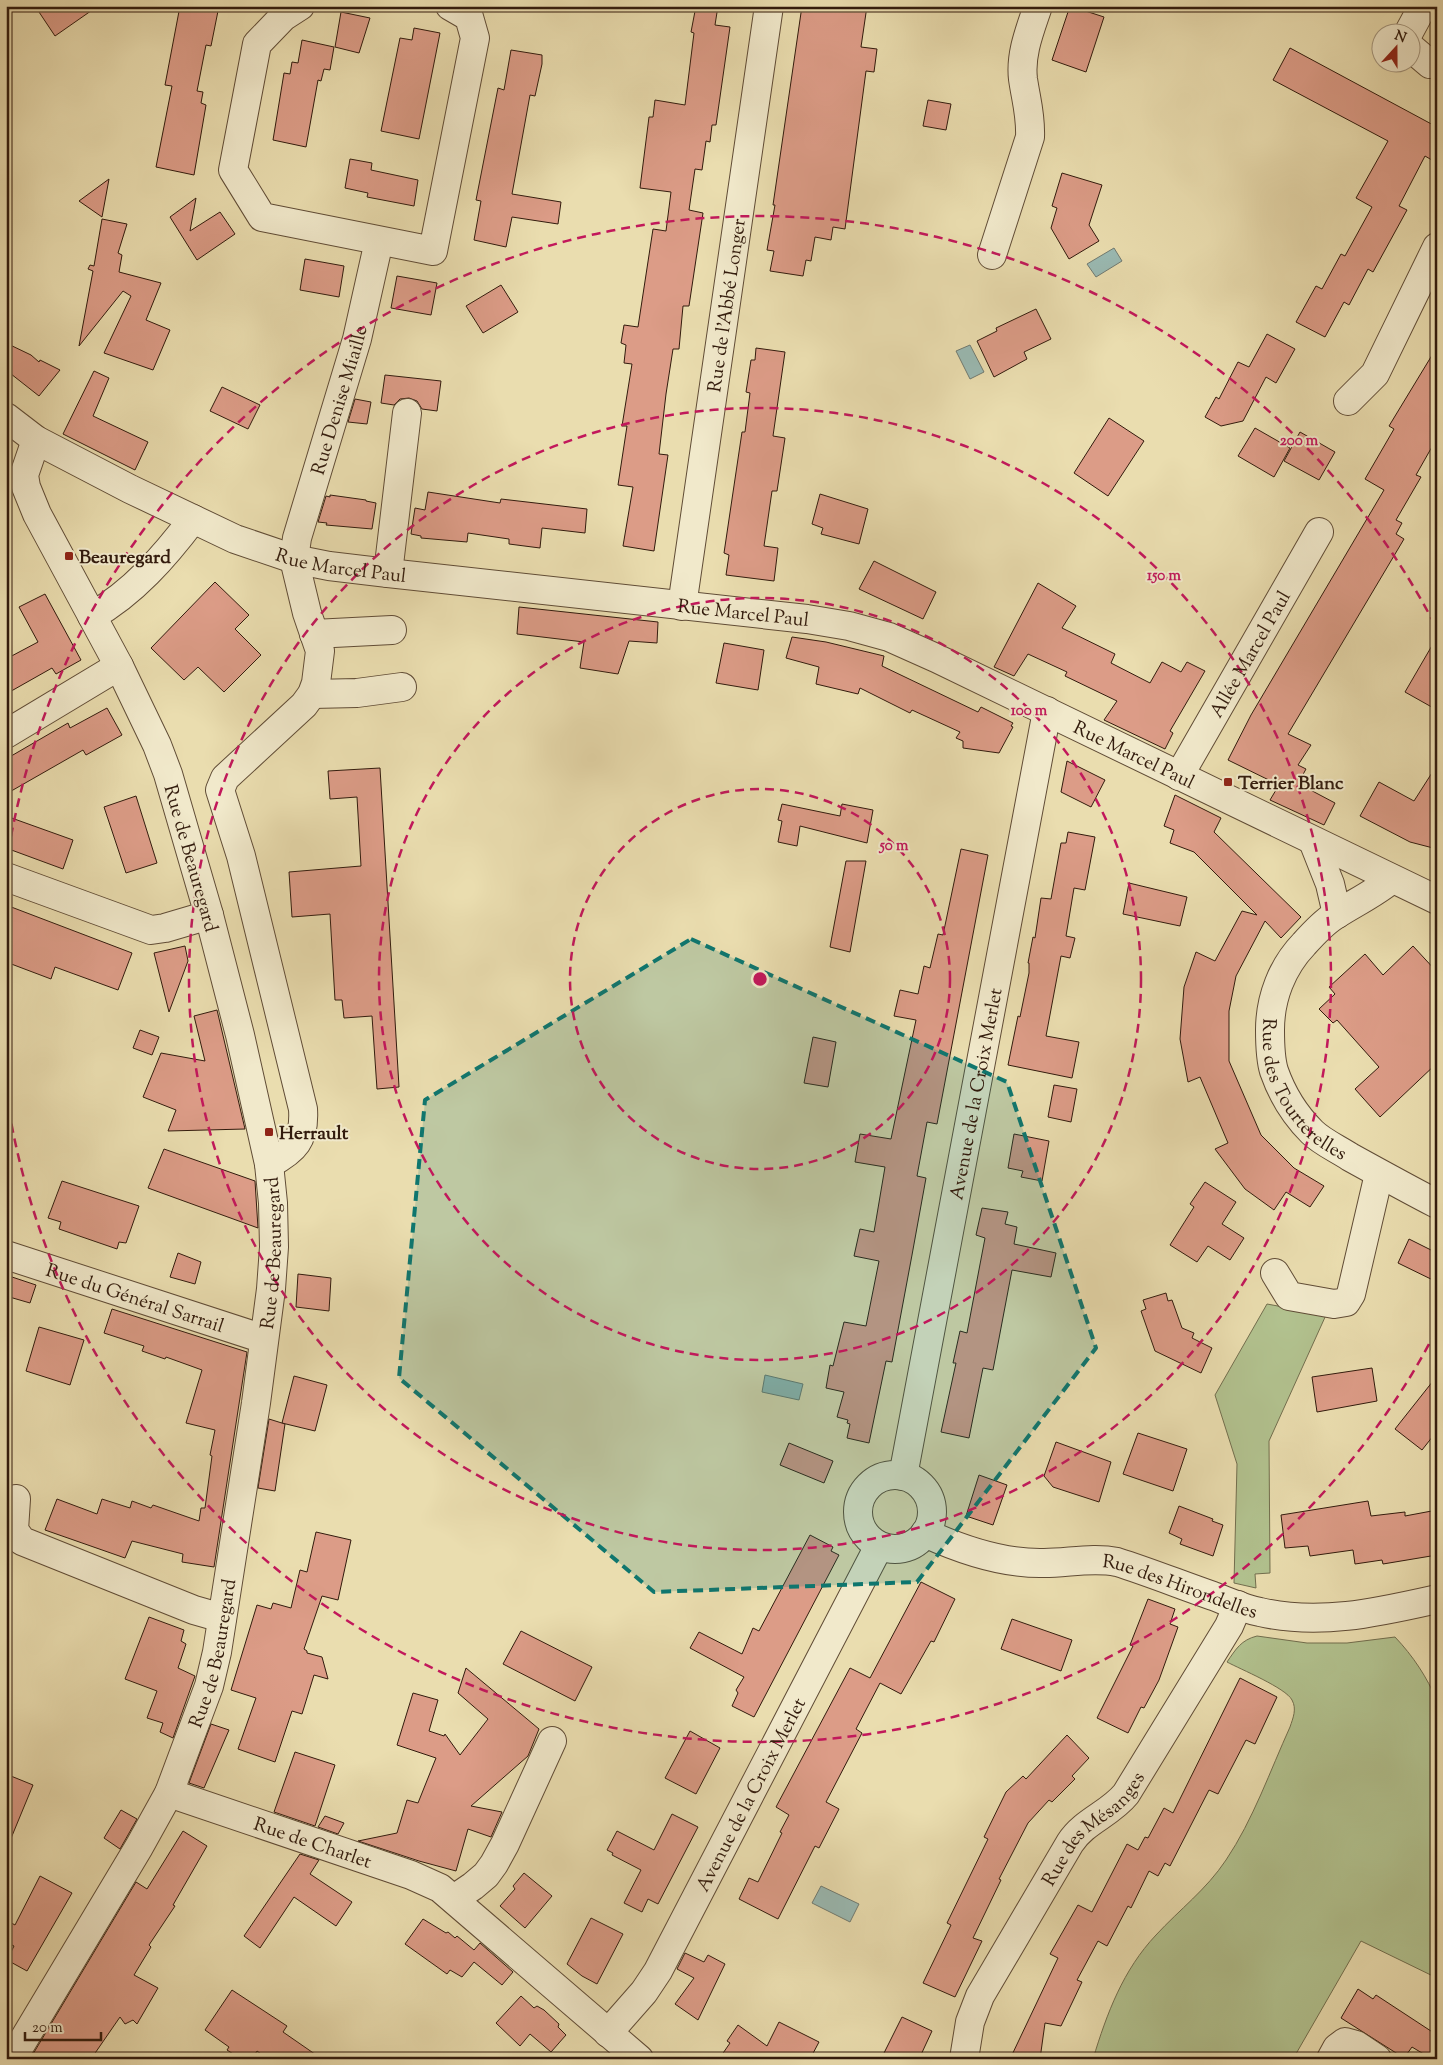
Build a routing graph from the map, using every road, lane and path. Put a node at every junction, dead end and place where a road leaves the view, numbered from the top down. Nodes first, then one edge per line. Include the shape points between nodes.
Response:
1 (450, 6) edge
2 (769, 6) edge
3 (1038, 6) edge
4 (1423, 6) edge
5 (284, 10) edge
6 (1414, 22) edge
7 (379, 242) junction
8 (1437, 247) edge
9 (992, 255) dead end
10 (1348, 401) dead end
11 (407, 413) dead end
12 (6, 417) edge
13 (36, 440) junction
14 (193, 519) junction
15 (1320, 532) dead end
16 (294, 559) junction
17 (388, 573) junction
18 (682, 606) junction
19 (92, 616) junction
20 (392, 630) dead end
21 (314, 634) junction
22 (120, 666) junction
23 (402, 687) dead end
24 (312, 694) junction
25 (1047, 711) junction
26 (6, 734) edge
27 (1180, 776) junction
28 (1314, 842) junction
29 (6, 877) edge
30 (1392, 879) junction
31 (1431, 890) edge
32 (1337, 914) junction
33 (209, 915) junction
34 (269, 1164) junction
35 (1379, 1174) junction
36 (1437, 1204) edge
37 (6, 1255) edge
38 (1275, 1273) dead end
39 (264, 1339) junction
40 (903, 1476) junction
41 (16, 1499) dead end
42 (926, 1533) junction
43 (879, 1546) junction
44 (1437, 1599) edge
45 (1238, 1605) junction
46 (222, 1618) junction
47 (552, 1741) dead end
48 (169, 1793) junction
49 (454, 1899) junction
50 (608, 2033) junction
51 (12, 2059) edge
52 (639, 2059) edge
53 (964, 2059) edge
54 (1331, 2059) edge
55 (1377, 2059) edge

1 - 7 street via 469,17 475,38 433,251
2 - 18 street, Rue de l’Abbé Longer
3 - 9 street via 1023,60 1031,118 1030,137
4 - 6 street
5 - 7 street via 257,44 233,170 262,217
7 - 16 street, Rue Denise Miaille via 361,322 297,538
8 - 10 street via 1375,374
11 - 17 street
12 - 13 street, Rue Marcel Paul
13 - 14 street, Rue Marcel Paul
13 - 19 street, Rue de Beauregard via 24,475 26,487 37,514
14 - 16 street, Rue Marcel Paul via 235,539
14 - 19 street via 143,578
15 - 27 street, Allée Marcel Paul
16 - 17 street, Rue Marcel Paul
16 - 21 street
17 - 18 street, Rue Marcel Paul
18 - 25 street, Rue Marcel Paul via 807,619 889,637
19 - 22 street, Rue de Beauregard
20 - 21 street
21 - 24 street via 320,651
22 - 26 street
22 - 33 street, Rue de Beauregard via 168,774
23 - 24 street
24 - 34 street via 225,778 220,790 241,856 303,1109 297,1143 290,1152
25 - 27 street, Rue Marcel Paul
25 - 40 street, Avenue de la Croix Merlet
27 - 28 street, Rue Marcel Paul
28 - 30 street, Rue Marcel Paul
28 - 32 street
29 - 33 street via 151,930
30 - 31 street, Rue Marcel Paul
30 - 32 street, Rue des Tourterelles
32 - 35 street, Rue des Tourterelles via 1302,945 1280,979 1270,1019 1273,1063 1295,1112 1314,1133
33 - 34 street, Rue de Beauregard
34 - 39 street, Rue de Beauregard via 274,1247
35 - 36 street, Rue des Tourterelles
35 - 38 street via 1351,1294 1346,1302 1334,1304 1290,1296
37 - 39 street, Rue du Général Sarrail
39 - 46 street, Rue de Beauregard
40 - 42 street via 921,1486 930,1499 931,1520
40 - 43 street via 878,1479 861,1498 858,1516 861,1528
41 - 46 street via 14,1530 22,1541 194,1610
42 - 43 street via 905,1548
42 - 45 street, Rue des Hirondelles via 956,1547 1021,1562 1117,1562
43 - 50 street, Avenue de la Croix Merlet via 658,1971
44 - 45 street, Rue des Hirondelles via 1373,1613 1327,1618 1274,1614
45 - 53 street, Rue des Mésanges via 1230,1626 1126,1794 1113,1808 1084,1826 1070,1843 980,1996 970,2022
46 - 48 street, Rue de Beauregard via 210,1686
47 - 49 street via 494,1864 473,1886
48 - 49 street, Rue de Charlet via 412,1875 440,1888
48 - 51 street, Rue de Beauregard
49 - 50 street, Rue de Charlet
50 - 52 street, Rue de Charlet
54 - 55 street via 1337,2048 1346,2042

